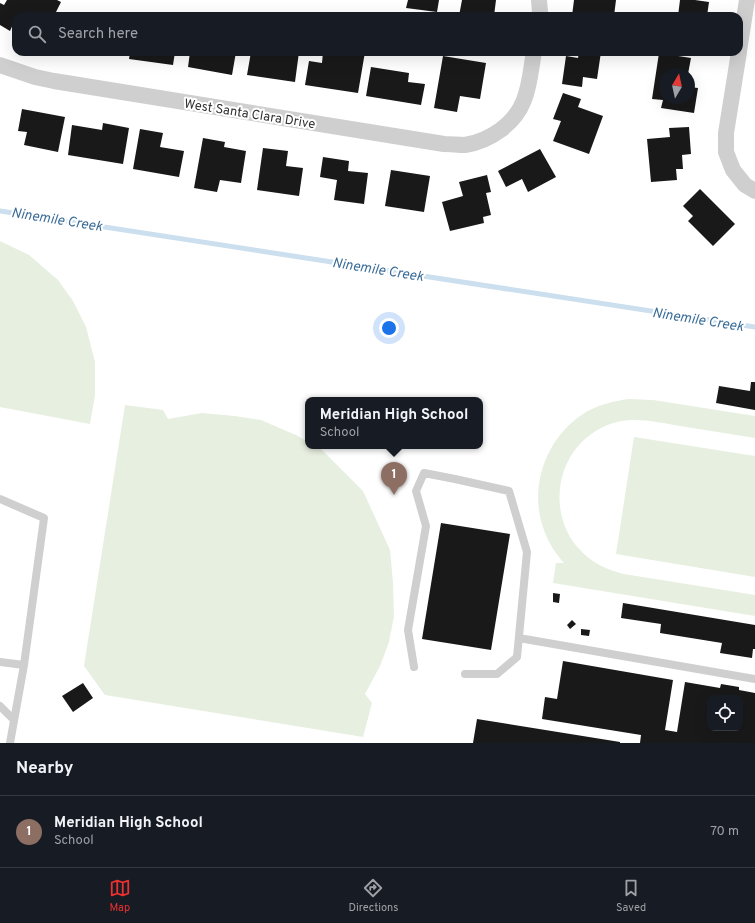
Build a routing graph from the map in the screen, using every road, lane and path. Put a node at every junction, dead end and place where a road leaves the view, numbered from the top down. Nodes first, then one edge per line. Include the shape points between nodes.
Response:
1 (538, 0) edge
2 (747, 0) edge
3 (540, 12) edge
4 (743, 26) edge
5 (533, 56) edge
6 (738, 56) edge
7 (0, 65) edge
8 (755, 191) edge
9 (0, 499) edge
10 (519, 638) junction
11 (0, 662) edge
12 (24, 665) junction
13 (414, 667) dead end
14 (465, 674) dead end
15 (755, 678) edge
16 (0, 706) edge
17 (14, 720) junction
18 (10, 743) edge

1 - 3 street
2 - 4 street
5 - 7 street, West Santa Clara Drive via 524,101 514,117 500,131 483,140 465,145 444,144 54,81
6 - 8 street via 726,133 726,152 732,170 745,185
9 - 12 lane via 44,518
10 - 13 lane via 527,552 509,491 424,472 416,491 426,526 408,630
10 - 14 lane via 517,657 496,674
10 - 15 lane
11 - 12 lane
12 - 17 lane
16 - 17 lane
17 - 18 lane

